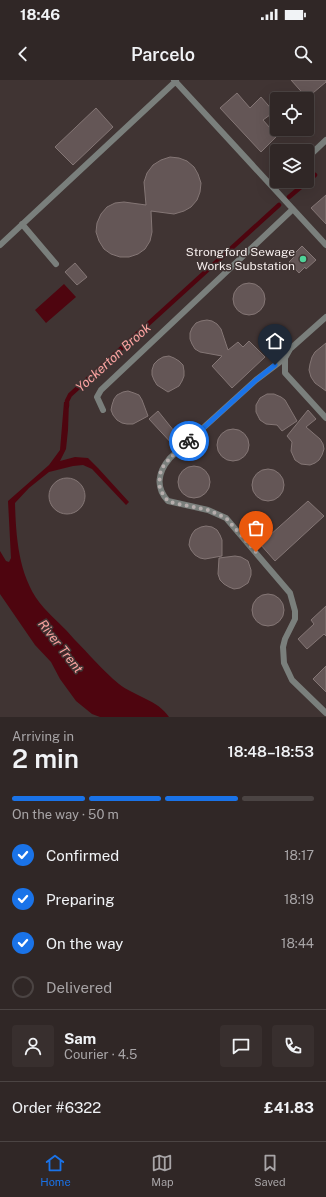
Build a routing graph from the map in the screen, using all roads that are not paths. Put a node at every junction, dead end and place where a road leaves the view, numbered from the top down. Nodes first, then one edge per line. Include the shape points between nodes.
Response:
1 (175, 81) edge
2 (326, 140) edge
3 (314, 151) edge
4 (275, 189) joint
5 (293, 209) junction
6 (22, 224) junction
7 (0, 245) edge
8 (326, 245) edge
9 (56, 264) dead end
10 (326, 316) edge
11 (285, 358) junction
12 (103, 410) dead end
13 (326, 418) edge
14 (326, 713) edge

1 - 4 lane
1 - 6 lane
2 - 3 lane
4 - 5 lane
5 - 8 lane
5 - 12 lane via 100,390 97,397
6 - 7 lane
6 - 9 lane
10 - 11 lane via 290,349
11 - 13 lane via 285,373
11 - 14 lane via 256,380 170,458 161,469 159,484 168,501 208,510 226,518 290,593 295,619 285,639 284,663 292,680

